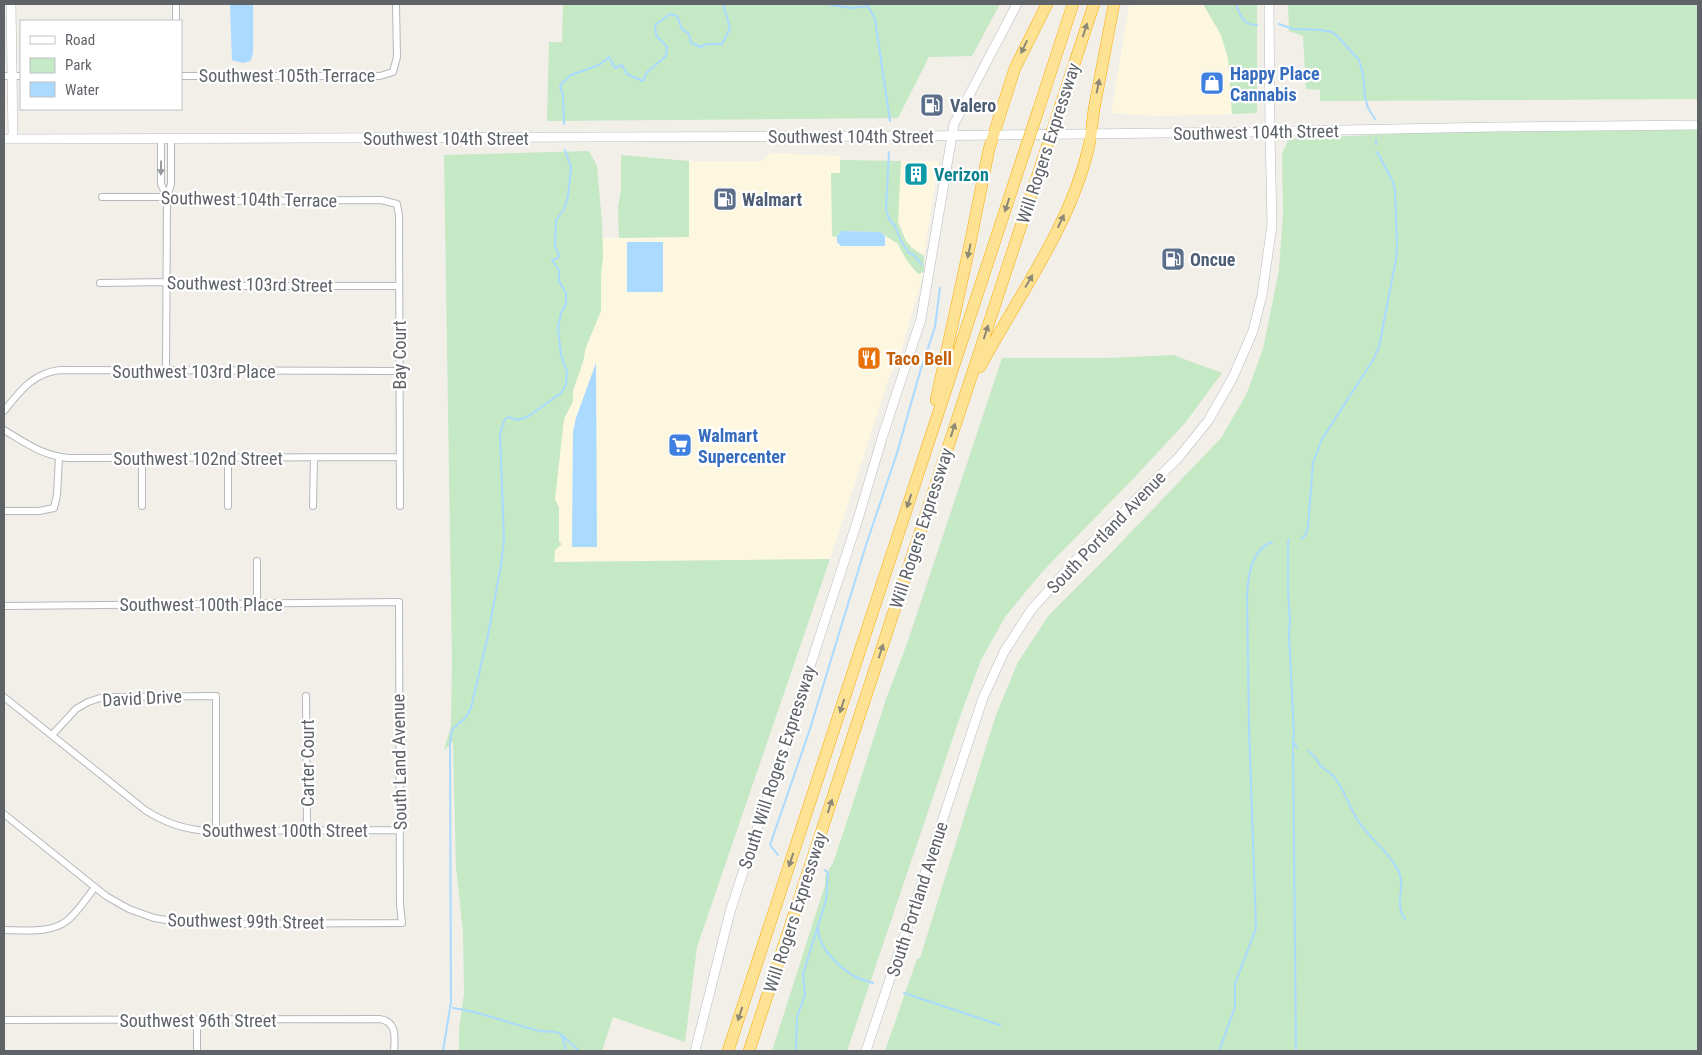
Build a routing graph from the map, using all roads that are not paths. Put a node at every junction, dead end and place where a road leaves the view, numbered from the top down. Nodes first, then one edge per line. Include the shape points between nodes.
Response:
1 (11, 4) edge
2 (176, 4) edge
3 (396, 4) edge
4 (1017, 4) edge
5 (1047, 4) edge
6 (1072, 4) edge
7 (1094, 4) edge
8 (1114, 4) edge
9 (1268, 4) edge
10 (176, 20) edge
11 (12, 76) edge
12 (182, 76) edge
13 (1698, 125) edge
14 (1270, 132) junction
15 (1091, 134) junction
16 (953, 135) junction
17 (993, 135) junction
18 (161, 138) junction
19 (171, 138) junction
20 (8, 139) edge
21 (102, 197) dead end
22 (167, 197) junction
23 (396, 204) joint
24 (167, 282) junction
25 (100, 283) dead end
26 (399, 286) junction
27 (166, 371) junction
28 (399, 371) junction
29 (965, 395) junction
30 (4, 411) edge
31 (4, 430) edge
32 (924, 455) junction
33 (59, 457) junction
34 (142, 458) junction
35 (228, 458) junction
36 (314, 458) junction
37 (400, 458) junction
38 (142, 506) dead end
39 (228, 506) dead end
40 (313, 506) dead end
41 (400, 506) dead end
42 (4, 511) edge
43 (257, 561) dead end
44 (399, 602) joint
45 (257, 604) junction
46 (4, 606) edge
47 (306, 696) dead end
48 (4, 697) edge
49 (52, 735) junction
50 (4, 814) edge
51 (400, 830) junction
52 (216, 831) junction
53 (307, 831) junction
54 (95, 887) junction
55 (402, 922) joint
56 (4, 930) edge
57 (4, 1020) edge
58 (197, 1020) junction
59 (197, 1051) edge
60 (394, 1051) edge
61 (695, 1051) edge
62 (728, 1051) edge
63 (749, 1051) edge
64 (866, 1051) edge

1 - 11 main road
2 - 10 street
3 - 12 street, Southwest 105th Terrace via 397,57 393,72 380,76
4 - 16 main road via 954,124
5 -> 17 highway via 1015,68
6 -> 32 highway, Will Rogers Expressway, bridge
29 -> 7 highway, Will Rogers Expressway, bridge
15 -> 8 highway
9 - 14 main road, South Portland Avenue
11 - 20 main road
13 - 14 main road, Southwest 104th Street
14 - 15 main road, Southwest 104th Street
14 - 64 main road, South Portland Avenue via 1272,225 1268,262 1252,331 1236,370 1208,421 1179,457 1085,550 1038,602 1004,652 983,698
15 - 17 main road, Southwest 104th Street
29 -> 15 highway via 1060,224
16 - 17 main road, Southwest 104th Street
16 - 19 main road, Southwest 104th Street
16 - 61 main road, South Will Rogers Expressway via 921,319 730,912
17 -> 32 highway
18 - 19 main road, Southwest 104th Street
18 - 20 main road, Southwest 104th Street
18 -> 22 street via 161,184
19 - 22 street via 171,184
21 - 22 street, Southwest 104th Terrace
22 - 23 street, Southwest 104th Terrace via 216,201 381,200
22 - 24 street
23 - 26 street, Bay Court via 399,216
24 - 25 street, Southwest 103rd Street
24 - 26 street, Southwest 103rd Street via 211,286
24 - 27 street
26 - 28 street, Bay Court
27 - 28 street, Southwest 103rd Place
27 - 30 street, Southwest 103rd Place via 47,372 32,380
28 - 37 street, Bay Court
63 -> 29 highway, Will Rogers Expressway
31 - 33 street, Southwest 102nd Street via 31,447
32 -> 62 highway, Will Rogers Expressway
33 - 34 street, Southwest 102nd Street
33 - 42 street via 54,508
34 - 35 street, Southwest 102nd Street
34 - 38 street
35 - 36 street, Southwest 102nd Street
35 - 39 street
36 - 37 street, Southwest 102nd Street
36 - 40 street
37 - 41 street, Bay Court
43 - 45 street
44 - 45 street, Southwest 100th Place
44 - 51 street, South Land Avenue
45 - 46 street, Southwest 100th Place
47 - 53 street, Carter Court
48 - 49 street, Southwest 100th Street
49 - 52 street, Southwest 100th Street via 153,815 188,829
49 - 52 street, David Drive via 76,708 100,698 216,696
50 - 54 street, Southwest 99th Street
51 - 53 street, Southwest 100th Street
51 - 55 street, South Land Avenue
52 - 53 street, Southwest 100th Street
54 - 55 street, Southwest 99th Street via 135,912 181,923
54 - 56 street via 62,924 42,930
57 - 58 street, Southwest 96th Street
58 - 59 street
58 - 60 street, Southwest 96th Street via 378,1019 390,1024 395,1033

